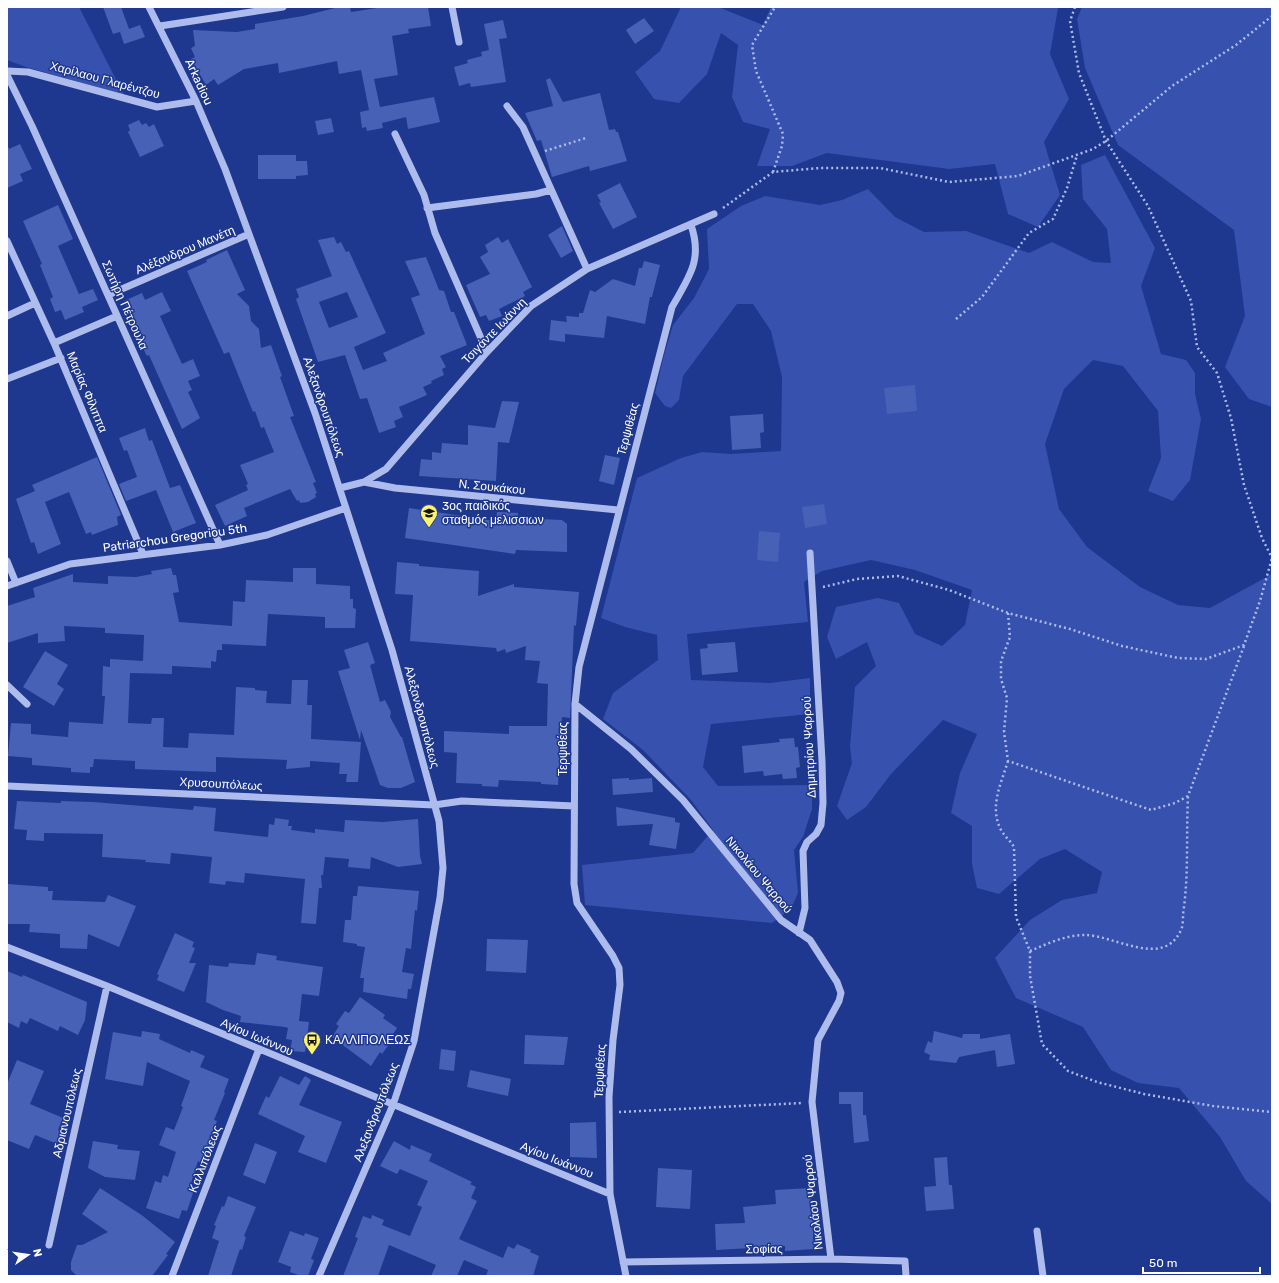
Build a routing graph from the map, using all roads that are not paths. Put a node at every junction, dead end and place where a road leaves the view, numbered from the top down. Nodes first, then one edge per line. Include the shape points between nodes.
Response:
1 (149, 7) edge
2 (283, 7) edge
3 (452, 7) edge
4 (160, 26) junction
5 (459, 42) dead end
6 (7, 71) edge
7 (7, 75) edge
8 (196, 101) junction
9 (507, 106) dead end
10 (395, 134) dead end
11 (225, 169) joint
12 (551, 190) junction
13 (427, 208) junction
14 (714, 214) road end
15 (691, 225) junction
16 (249, 234) junction
17 (7, 241) edge
18 (587, 269) junction
19 (108, 295) junction
20 (35, 303) junction
21 (7, 316) edge
22 (117, 316) junction
23 (54, 343) junction
24 (487, 352) junction
25 (61, 358) junction
26 (7, 379) edge
27 (364, 482) junction
28 (340, 488) junction
29 (346, 508) junction
30 (618, 510) junction
31 (220, 545) junction
32 (810, 553) dead end
33 (143, 554) junction
34 (7, 562) edge
35 (16, 583) junction
36 (7, 586) edge
37 (7, 685) edge
38 (27, 704) dead end
39 (575, 704) junction
40 (7, 786) edge
41 (434, 805) junction
42 (574, 806) junction
43 (799, 933) junction
44 (7, 947) edge
45 (107, 986) junction
46 (260, 1050) junction
47 (393, 1104) junction
48 (610, 1194) junction
49 (1037, 1231) dead end
50 (49, 1245) dead end
51 (831, 1259) junction
52 (623, 1262) junction
53 (172, 1276) edge
54 (319, 1276) edge
55 (626, 1276) edge
56 (906, 1276) edge
57 (1043, 1276) edge

1 - 4 street, Arkadiou
2 - 4 street
3 - 5 street
4 - 8 street, Arkadiou
6 - 8 street, Χαρίλαου Γλαρέντζου via 28,72 157,107
7 - 19 street, Σωτήρη Πέτρουλα
8 - 11 street, Arkadiou
9 - 12 street via 523,127
10 - 13 street via 424,195
11 - 16 street, Αλεξανδρουπόλεως
12 - 13 street
12 - 18 street
13 - 24 street via 435,233
14 - 15 street, Τσιγάντε Ιωάννη
15 - 18 street, Τσιγάντε Ιωάννη
15 - 30 street, Τερψιθέας via 696,238 697,253 688,280 672,307
16 - 19 street, Αλέξανδρου Μανέτη
16 - 28 street, Αλεξανδρουπόλεως
17 - 20 street, Μαρίας Φίλιππα
18 - 24 street, Τσιγάντε Ιωάννη via 531,306
19 - 22 street, Σωτήρη Πέτρουλα
20 - 21 street
20 - 23 street, Μαρίας Φίλιππα
22 - 23 street
22 - 31 street, Σωτήρη Πέτρουλα
23 - 25 street, Μαρίας Φίλιππα
24 - 27 street, Τσιγάντε Ιωάννη via 386,469
25 - 26 street
25 - 33 street, Μαρίας Φίλιππα
27 - 28 street, Τσιγάντε Ιωάννη
27 - 30 street, Ν. Σουκάκου via 395,488
28 - 29 street, Αλεξανδρουπόλεως
29 - 31 street, Patriarchou Gregoriou 5th via 267,535
29 - 41 street, Αλεξανδρουπόλεως via 392,650
30 - 39 street, Τερψιθέας via 579,667
31 - 33 street, Patriarchou Gregoriou 5th
32 - 43 street, Δημητρίου Ψαρρού via 823,803 821,825 816,834 806,842 804,851 805,908
33 - 35 street, Patriarchou Gregoriou 5th via 70,564
34 - 35 street
35 - 36 street, Patriarchou Gregoriou 5th
37 - 38 street
39 - 42 street, Τερψιθέας
39 - 43 street, Νικολάου Ψαρρού via 631,749 683,800 781,920
40 - 41 street, Χρυσουπόλεως
41 - 42 street, Χρυσουπόλεως via 462,801
41 - 47 street, Αλεξανδρουπόλεως via 442,845 440,898 414,1041
42 - 48 street, Τερψιθέας via 574,884 577,903 614,956 619,968 620,985 613,1040 609,1112
43 - 51 street, Νικολάου Ψαρρού via 810,940 837,982 841,993 818,1040 812,1102
44 - 45 street, Αγίου Ιωάννου
45 - 46 street, Αγίου Ιωάννου
45 - 50 street, Αδριανουπόλεως
46 - 47 street, Αγίου Ιωάννου
46 - 53 street, Καλλιπόλεως
47 - 48 street, Αγίου Ιωάννου
47 - 54 street, Αλεξανδρουπόλεως
48 - 52 street, Τερψιθέας
49 - 57 street
51 - 52 street, Σοφίας
51 - 56 street, Σοφίας via 905,1261
52 - 55 street, Τερψιθέας

